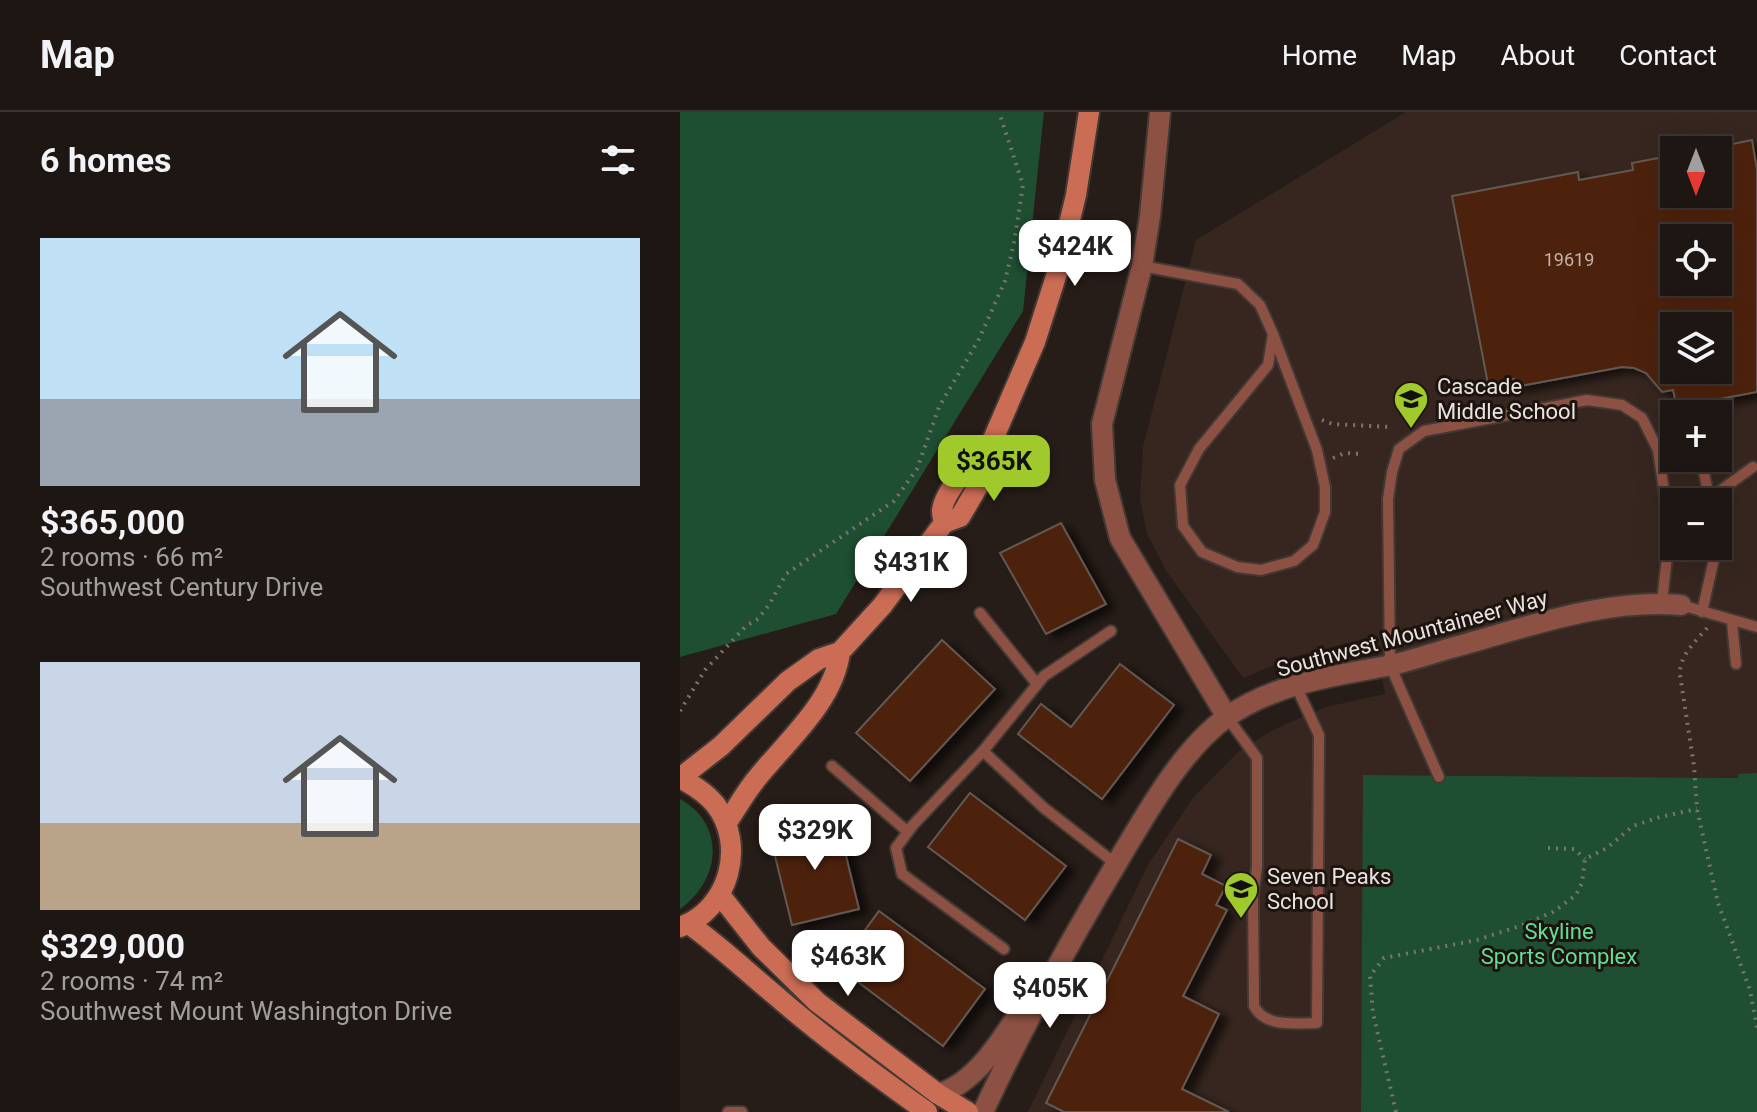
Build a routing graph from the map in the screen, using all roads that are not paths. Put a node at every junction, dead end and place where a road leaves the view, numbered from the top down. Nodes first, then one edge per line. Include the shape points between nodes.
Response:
1 (1089, 112) edge
2 (1160, 112) edge
3 (1142, 266) junction
4 (1273, 334) junction
5 (1753, 467) dead end
6 (1726, 488) edge
7 (1714, 560) edge
8 (1672, 604) junction
9 (1702, 612) junction
10 (980, 613) dead end
11 (1732, 622) junction
12 (1757, 627) edge
13 (1111, 631) dead end
14 (840, 652) junction
15 (1736, 664) dead end
16 (1390, 665) junction
17 (1037, 684) junction
18 (1295, 684) junction
19 (1227, 717) junction
20 (983, 751) junction
21 (832, 766) dead end
22 (1439, 777) dead end
23 (680, 778) edge
24 (726, 824) junction
25 (908, 832) junction
26 (1116, 864) junction
27 (720, 895) junction
28 (684, 926) edge
29 (1078, 929) junction
30 (1004, 949) dead end
31 (933, 1103) edge
32 (728, 1112) edge
33 (742, 1112) edge
34 (968, 1112) edge
35 (983, 1112) edge

1 - 14 main road via 1058,270 1035,342 991,444 958,481 942,509 944,523
2 - 3 street
3 - 4 lane via 1238,284 1260,305
3 - 19 street via 1102,424 1105,480 1120,538
4 - 4 lane via 1268,365 1199,449 1180,485 1183,526 1202,552 1237,567 1261,570 1294,561 1313,545 1325,512 1317,450
5 - 6 lane
7 - 9 lane
8 - 9 lane
8 - 16 street, Southwest Mountaineer Way via 1579,614
8 - 16 lane via 1670,530 1658,450 1642,418 1622,405 1587,400 1424,431 1399,449 1388,499
9 - 11 lane
10 - 17 lane
11 - 12 lane
11 - 15 lane
13 - 17 lane
14 - 23 main road via 819,659 788,681
14 - 24 main road via 837,672 823,694
16 - 18 street, Southwest Mountaineer Way
16 - 22 lane
17 - 20 lane
18 - 19 street, Southwest Mountaineer Way
18 - 19 lane via 1319,735 1317,1023 1280,1022 1257,1013 1254,1006 1257,758
19 - 26 street, Southwest Mountaineer Way via 1173,772
20 - 25 lane
20 - 26 lane
21 - 25 lane
23 - 24 main road via 715,805
24 - 27 main road via 732,848
25 - 30 lane via 896,848 902,874
26 - 29 street, Southwest Mountaineer Way
27 - 28 main road
27 - 31 main road via 761,947 817,1002
28 - 31 main road via 727,952 856,1062
29 - 31 street, Southwest Mountaineer Way via 976,1072
29 - 35 street, Southwest Mountaineer Way
31 - 34 main road
32 - 33 lane

